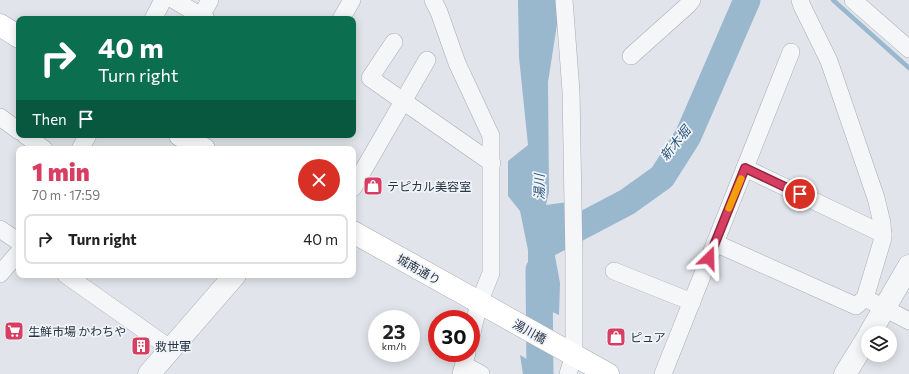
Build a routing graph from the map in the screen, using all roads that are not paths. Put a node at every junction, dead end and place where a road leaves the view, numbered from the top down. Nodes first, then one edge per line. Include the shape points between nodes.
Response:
1 (163, 0) edge
2 (174, 0) edge
3 (210, 0) edge
4 (352, 0) edge
5 (433, 0) edge
6 (564, 0) edge
7 (692, 0) edge
8 (800, 0) edge
9 (853, 0) edge
10 (154, 16) edge
11 (201, 16) edge
12 (203, 16) edge
13 (343, 16) edge
14 (0, 25) edge
15 (16, 35) edge
16 (394, 42) dead end
17 (908, 45) edge
18 (791, 52) dead end
19 (631, 56) dead end
20 (427, 60) dead end
21 (404, 102) junction
22 (0, 117) edge
23 (16, 129) edge
24 (29, 138) edge
25 (185, 138) edge
26 (40, 146) edge
27 (199, 146) edge
28 (492, 163) junction
29 (745, 168) junction
30 (356, 183) edge
31 (0, 229) edge
32 (356, 234) edge
33 (883, 234) junction
34 (16, 241) edge
35 (715, 243) junction
36 (16, 246) edge
37 (909, 266) edge
38 (614, 271) dead end
39 (0, 274) edge
40 (70, 278) edge
41 (232, 278) edge
42 (864, 298) junction
43 (692, 302) junction
44 (482, 305) junction
45 (885, 309) junction
46 (480, 311) edge
47 (909, 321) edge
48 (874, 326) edge
49 (861, 348) edge
50 (172, 349) junction
51 (464, 364) edge
52 (571, 365) edge
53 (148, 374) edge
54 (481, 374) edge
55 (608, 374) edge
56 (663, 374) edge
57 (845, 374) edge

1 - 10 street
2 - 11 street
3 - 12 street
4 - 13 street
5 - 28 street via 457,64 491,136
6 - 52 street via 574,208
7 - 19 street
8 - 33 street via 829,61 876,198
9 - 17 street
14 - 15 main road
16 - 21 street via 370,78
18 - 29 street
20 - 21 street
21 - 28 street
21 - 30 street
22 - 23 street
24 - 26 street
25 - 27 main road
28 - 44 street via 491,273
29 - 33 street
29 - 35 street
31 - 34 street
32 - 44 main road, 城南通り
33 - 42 street
35 - 42 street via 856,306
35 - 43 street
36 - 39 street
37 - 45 street
38 - 43 street
40 - 50 street
41 - 50 street
42 - 45 street
43 - 56 street
44 - 46 street
44 - 52 main road, 湯川橋
45 - 47 street
45 - 48 street
49 - 57 street
50 - 53 street
51 - 54 street
52 - 55 main road

